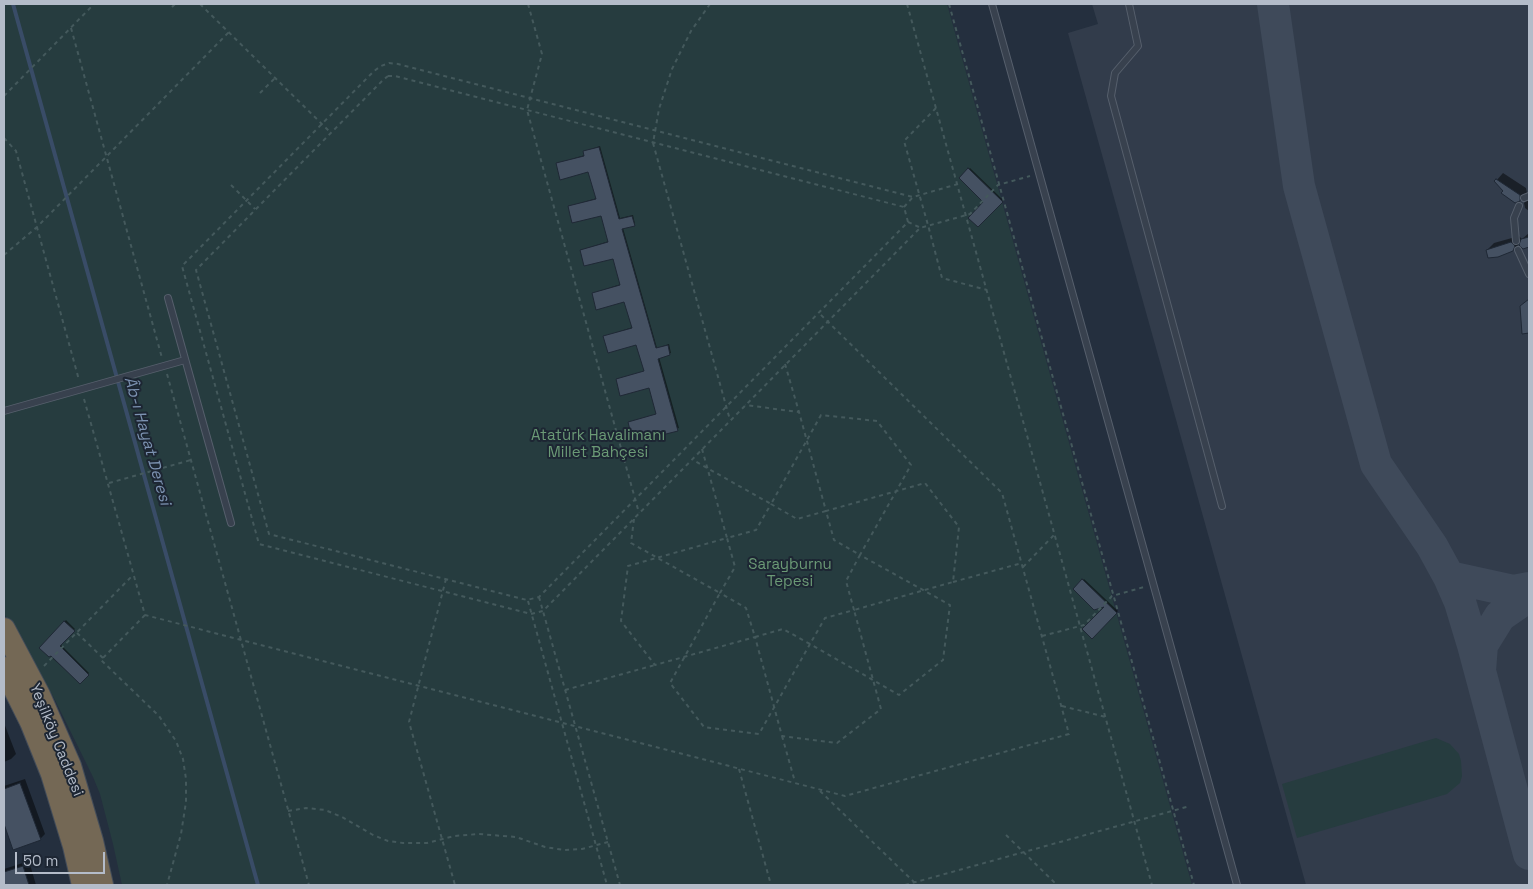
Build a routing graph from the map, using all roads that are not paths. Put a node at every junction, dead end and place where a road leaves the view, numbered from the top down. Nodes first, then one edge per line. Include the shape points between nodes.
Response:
1 (992, 4) edge
2 (1129, 4) edge
3 (1519, 206) dead end
4 (1516, 241) dead end
5 (1518, 250) dead end
6 (1529, 274) edge
7 (168, 298) dead end
8 (186, 360) junction
9 (4, 411) edge
10 (1222, 506) dead end
11 (231, 524) dead end
12 (4, 629) edge
13 (4, 668) edge
14 (83, 885) edge
15 (102, 885) edge
16 (1237, 885) edge

1 - 16 lane
2 - 10 lane via 1138,46 1116,73 1111,96
3 - 4 lane via 1514,218
5 - 6 lane
7 - 8 lane
8 - 9 lane
8 - 11 lane
12 - 15 highway, Yeşilköy Caddesi via 39,695 70,766
13 - 14 highway, Yeşilköy Caddesi via 52,774

